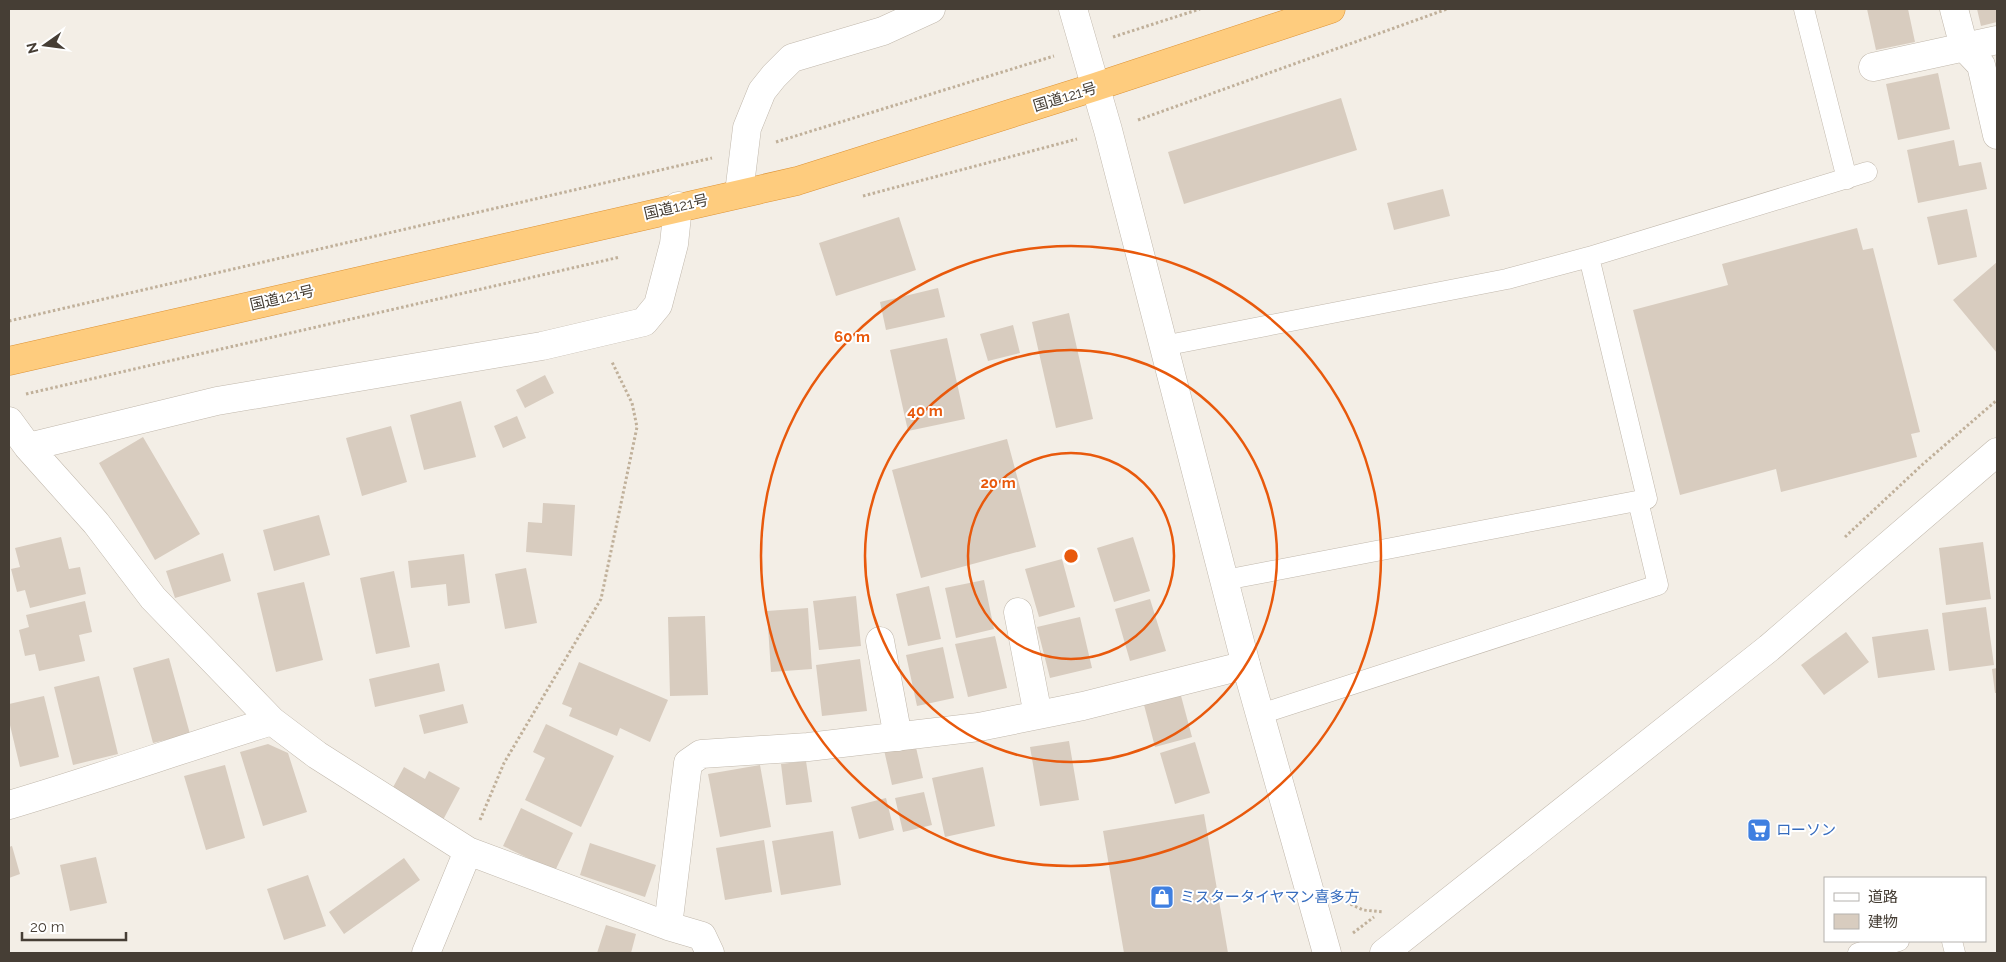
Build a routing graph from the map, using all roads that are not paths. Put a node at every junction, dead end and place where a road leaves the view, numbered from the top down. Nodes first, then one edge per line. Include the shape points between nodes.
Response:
1 (931, 9) edge
2 (1073, 9) edge
3 (1331, 9) edge
4 (1804, 9) edge
5 (1954, 9) edge
6 (1997, 40) edge
7 (1964, 47) junction
8 (1873, 67) dead end
9 (1095, 88) junction
10 (1997, 135) edge
11 (1868, 172) dead end
12 (1847, 178) junction
13 (739, 193) junction
14 (678, 206) junction
15 (1589, 257) junction
16 (1163, 346) junction
17 (9, 361) edge
18 (14, 431) edge
19 (1997, 452) edge
20 (1638, 501) junction
21 (1225, 580) junction
22 (1018, 612) dead end
23 (880, 642) dead end
24 (1246, 665) junction
25 (1272, 710) dead end
26 (1038, 715) junction
27 (272, 721) junction
28 (898, 736) junction
29 (9, 806) edge
30 (468, 851) junction
31 (668, 926) junction
32 (1896, 942) edge
33 (426, 953) edge
34 (710, 953) edge
35 (1327, 953) edge
36 (1384, 953) edge
37 (1858, 953) edge

1 - 13 street via 884,31 792,58 762,91 746,128
2 - 9 street
3 - 9 highway, 国道121号
4 - 12 lane
5 - 7 street
6 - 7 street
7 - 8 street
7 - 10 street via 1981,65
9 - 13 highway, 国道121号 via 797,181
9 - 16 street
11 - 12 lane
12 - 15 lane
13 - 14 highway, 国道121号
14 - 17 highway, 国道121号
14 - 18 street via 674,244 658,305 644,322 542,346 217,401
15 - 16 lane via 1507,279
15 - 20 lane via 1647,499
16 - 21 street
18 - 27 street via 96,523 153,598
19 - 36 street via 1769,648
20 - 21 lane
20 - 25 lane via 1658,585
21 - 24 street
22 - 26 street
23 - 28 street
24 - 26 street
24 - 35 street
26 - 28 street via 979,727
27 - 29 street
27 - 30 street via 317,755
28 - 31 street via 808,747 701,754 688,763
30 - 31 street
30 - 33 street
31 - 34 street via 702,936
32 - 37 lane

